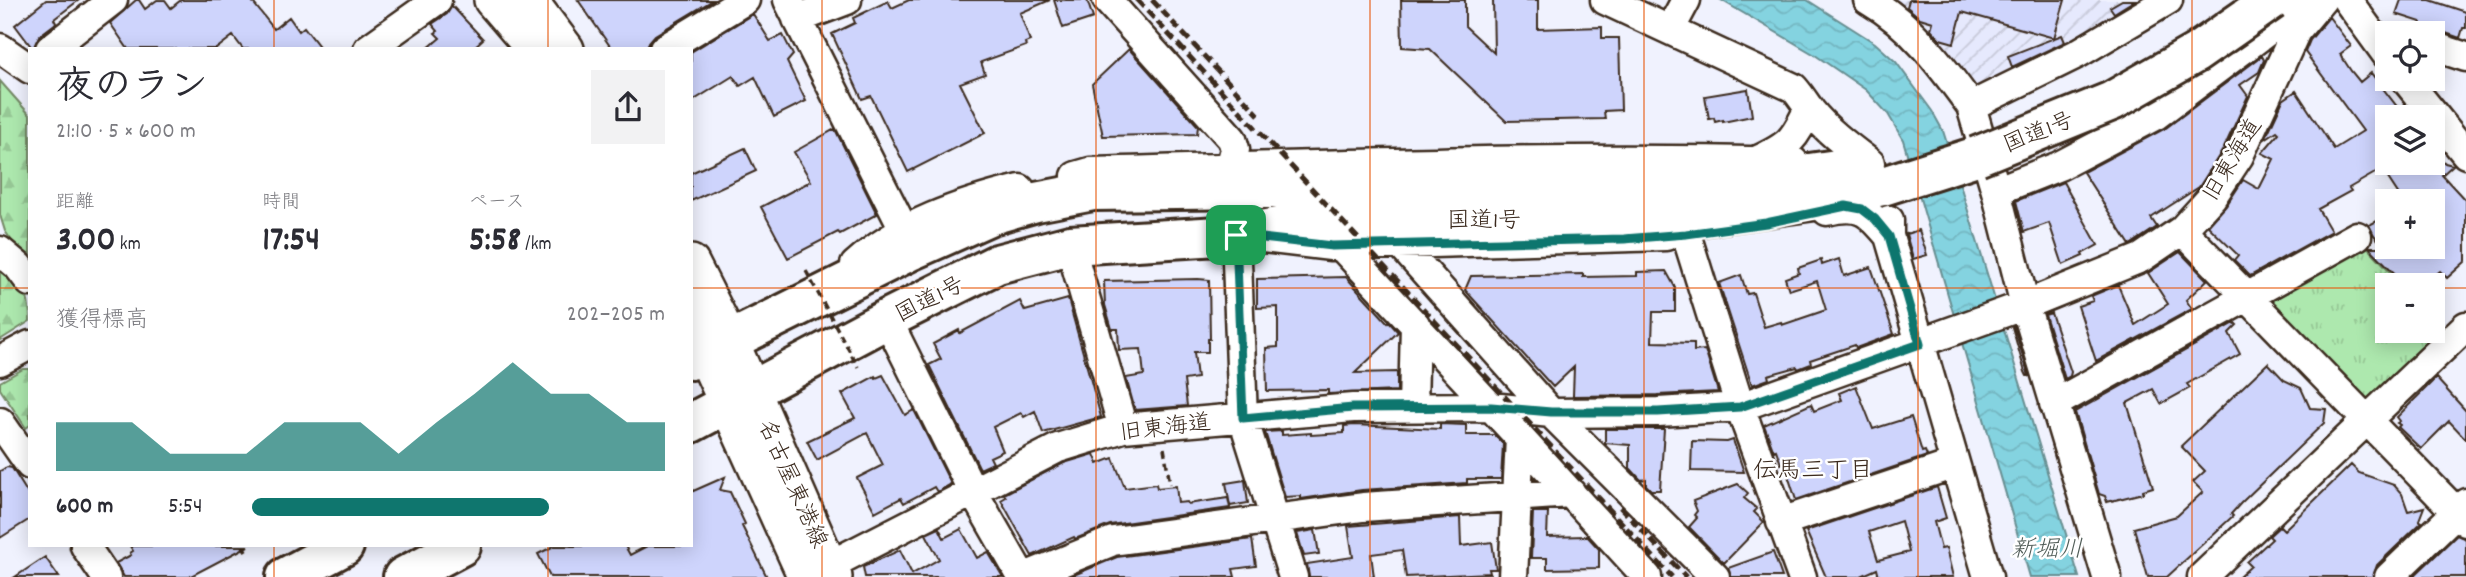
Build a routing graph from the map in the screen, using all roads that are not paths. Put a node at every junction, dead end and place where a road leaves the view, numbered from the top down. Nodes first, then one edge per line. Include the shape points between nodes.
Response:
1 (113, 0) edge
2 (437, 0) edge
3 (492, 0) edge
4 (529, 0) edge
5 (745, 0) edge
6 (847, 0) edge
7 (1107, 0) edge
8 (1605, 0) edge
9 (1868, 0) edge
10 (2168, 0) edge
11 (2233, 0) edge
12 (2272, 0) edge
13 (2347, 0) edge
14 (2319, 3) edge
15 (793, 9) edge
16 (1679, 14) edge
17 (2375, 38) edge
18 (53, 47) edge
19 (371, 47) edge
20 (532, 47) edge
21 (564, 47) edge
22 (667, 47) edge
23 (0, 48) edge
24 (2445, 50) edge
25 (2466, 57) edge
26 (28, 66) edge
27 (2415, 91) edge
28 (1971, 106) junction
29 (1809, 108) junction
30 (2466, 154) edge
31 (1758, 160) junction
32 (1874, 174) junction
33 (1231, 179) junction
34 (1996, 191) junction
35 (1812, 215) junction
36 (904, 230) junction
37 (2182, 230) junction
38 (1686, 234) junction
39 (1236, 235) junction
40 (1889, 236) junction
41 (2357, 236) dead end
42 (1400, 244) junction
43 (1070, 245) junction
44 (1341, 246) junction
45 (0, 251) edge
46 (693, 275) edge
47 (28, 279) edge
48 (814, 283) junction
49 (2248, 296) junction
50 (2022, 306) junction
51 (887, 319) junction
52 (1415, 324) junction
53 (2466, 326) edge
54 (1929, 341) junction
55 (704, 344) edge
56 (28, 346) edge
57 (0, 361) edge
58 (740, 397) junction
59 (2054, 404) junction
60 (1413, 407) junction
61 (1491, 407) junction
62 (1740, 407) junction
63 (1551, 412) junction
64 (1243, 418) junction
65 (2369, 420) junction
66 (693, 422) edge
67 (1123, 428) junction
68 (1520, 438) junction
69 (1955, 464) junction
70 (972, 490) junction
71 (1571, 493) junction
72 (1517, 499) junction
73 (2463, 513) edge
74 (1276, 520) junction
75 (1781, 522) junction
76 (86, 547) edge
77 (333, 549) edge
78 (816, 574) edge
79 (106, 577) edge
80 (286, 577) edge
81 (1024, 577) edge
82 (1293, 577) edge
83 (1513, 577) edge
84 (1647, 577) edge
85 (1715, 577) edge
86 (1802, 577) edge
87 (1988, 577) edge
88 (2107, 577) edge
89 (2202, 577) edge
90 (2389, 577) edge

1 - 18 street
2 - 19 street
3 - 20 main road
4 - 21 main road
5 - 22 street
6 - 15 street
7 - 33 street via 1232,139
8 - 16 street
9 - 28 street via 1926,46
10 - 28 street via 2077,54
11 - 32 highway, 国道1号 via 2188,32 2107,78
12 - 32 highway, 国道1号, bridge via 2196,53 2112,101 1976,156
13 - 17 street
14 - 34 street via 2270,29 2156,115 2059,166
14 - 37 street, 旧東海道 via 2296,31 2239,156 2212,197
15 - 36 street
16 - 29 street via 1794,88
23 - 26 street
24 - 25 street
27 - 30 street
28 - 34 street
29 - 31 street via 1783,148
29 - 32 street
31 - 32 street via 1835,159
31 - 33 street via 1594,159
32 - 33 highway, 国道1号 via 1686,184
32 - 35 street
32 - 39 highway, 国道1号 via 1818,200 1681,219 1320,219
32 - 40 street via 1890,224
33 - 36 street via 1090,172 982,198
33 - 39 street
33 - 48 highway, 国道1号 via 1196,189 1093,191 1036,202
34 - 50 street
35 - 38 street
35 - 40 street via 1846,206 1862,209
36 - 48 street
37 - 49 street
37 - 50 street, 旧東海道 via 2141,258
38 - 42 street
38 - 62 street
39 - 43 highway, 国道1号
39 - 44 street
39 - 64 street
40 - 54 street
41 - 49 street
42 - 44 street
42 - 63 street
43 - 51 highway, 国道1号 via 998,264
43 - 67 street
44 - 52 street
45 - 47 street
46 - 55 main road, 名古屋東港線
48 - 55 highway, 国道1号
49 - 59 street
49 - 65 street
50 - 54 street, 旧東海道
50 - 59 street
51 - 58 highway, 国道1号
51 - 70 street
52 - 60 street
52 - 61 street
53 - 65 street
54 - 62 street, 旧東海道
54 - 69 street
55 - 58 main road, 名古屋東港線
56 - 57 street
58 - 66 highway, 国道1号
58 - 78 main road, 名古屋東港線
59 - 88 street
60 - 61 street, 旧東海道
60 - 64 street, 旧東海道
61 - 63 street, 旧東海道
61 - 68 street
62 - 63 street, 旧東海道
62 - 75 street
63 - 85 street
64 - 67 street, 旧東海道
64 - 74 street
65 - 73 street
65 - 89 street
67 - 70 street, 旧東海道 via 1058,448
68 - 71 street
68 - 72 street
69 - 75 street
69 - 87 street
70 - 78 street, 旧東海道
70 - 81 street
71 - 72 street
71 - 84 street
72 - 74 street via 1363,507
72 - 83 street
73 - 90 street
74 - 81 street via 1113,541
74 - 82 street
75 - 86 street
76 - 79 street
77 - 80 highway

